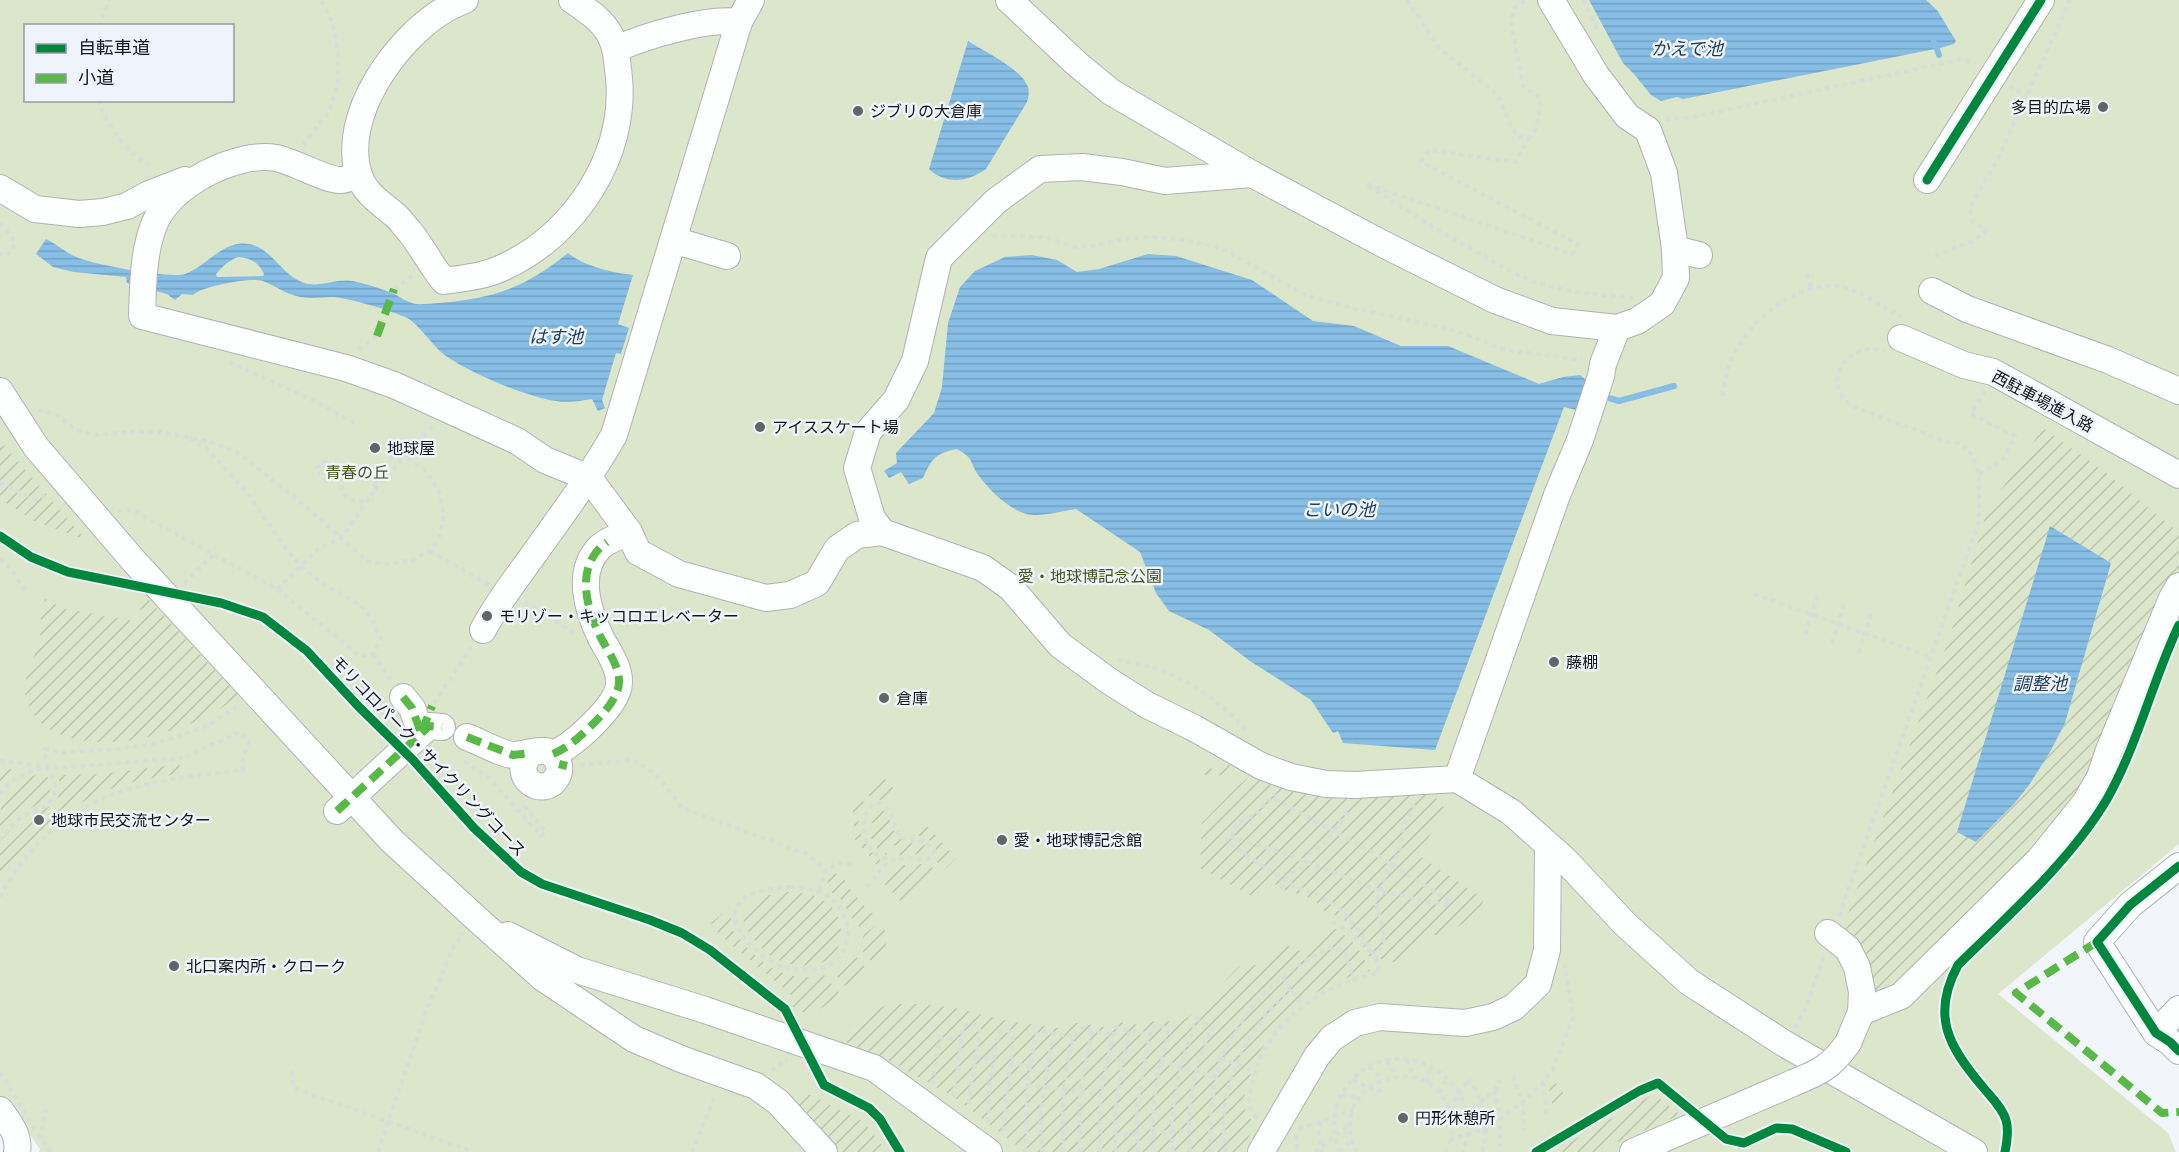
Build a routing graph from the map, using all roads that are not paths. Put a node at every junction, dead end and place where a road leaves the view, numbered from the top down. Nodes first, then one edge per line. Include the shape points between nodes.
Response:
1 (465, 0) edge
2 (572, 0) edge
3 (1009, 0) edge
4 (1551, 0) edge
5 (2041, 0) edge
6 (745, 11) edge
7 (616, 49) junction
8 (214, 168) junction
9 (1252, 174) junction
10 (359, 175) junction
11 (1927, 180) dead end
12 (0, 188) edge
13 (673, 240) junction
14 (727, 256) dead end
15 (1932, 291) dead end
16 (1627, 325) junction
17 (1896, 345) road end
18 (2179, 391) edge
19 (7, 401) edge
20 (2179, 475) edge
21 (589, 478) junction
22 (882, 532) junction
23 (618, 537) junction
24 (2179, 586) edge
25 (483, 630) road end
26 (403, 697) road end
27 (464, 748) road end
28 (1457, 779) junction
29 (344, 804) junction
30 (1548, 847) junction
31 (2179, 867) edge
32 (476, 918) junction
33 (1830, 934) road end
34 (2179, 1009) edge
35 (1861, 1012) junction
36 (2156, 1033) junction
37 (2179, 1051) edge
38 (0, 1110) edge
39 (1290, 1128) edge
40 (996, 1143) edge
41 (28, 1147) edge
42 (825, 1152) edge
43 (1260, 1152) edge
44 (1633, 1152) edge
45 (1974, 1152) edge

1 - 10 street via 444,10 416,32 378,78 357,123
2 - 7 street via 596,17
3 - 9 street via 1111,92
4 - 16 street via 1596,75 1627,116 1648,130 1687,252 1662,304
5 - 11 street
6 - 7 street via 732,21 669,32
6 - 13 street
7 - 10 street via 620,91 617,124 598,178 569,219 507,266 483,275 444,281 397,216 372,197
8 - 10 street via 256,157 276,158 340,180
8 - 12 street via 127,206 103,212 79,214 35,209
8 - 21 street via 179,191 154,222 142,316 346,368 517,441 545,460
9 - 16 street via 1496,300 1552,321
9 - 22 street via 1165,181 1083,167 1040,169 996,201 939,258 915,361 896,400 868,432 857,468 872,518
13 - 14 street
13 - 21 street via 614,435
15 - 18 street via 1967,309 2108,360
16 - 28 street via 1602,370
17 - 20 street, 西駐車場進入路 via 1993,372
19 - 29 street via 36,447 256,694
21 - 23 street
21 - 25 street
22 - 23 street via 857,535 837,549 817,583 790,595 766,598 679,574
22 - 28 street via 983,568 1011,588 1060,645 1109,681 1261,766 1326,784
23 - 27 street via 599,548 588,565 585,586 590,613 620,682 613,700 584,733 561,751 558,760
24 - 35 street via 2100,777 2057,841 1900,996
26 - 29 street via 431,722
28 - 30 street via 1511,812
29 - 32 street via 392,841
30 - 39 street via 1547,950 1538,984 1514,1006 1493,1017 1465,1023 1380,1017 1355,1023 1332,1038 1317,1056
30 - 45 street via 1689,982 1785,1044
31 - 36 street via 2130,905 2097,942
32 - 40 street via 577,970 874,1068
32 - 42 street via 543,978 634,1039 756,1086 778,1102
33 - 35 street via 1848,949 1857,967
34 - 36 street
35 - 44 street, bridge via 1848,1043 1837,1059 1820,1072
36 - 37 street
38 - 41 street
39 - 43 street

